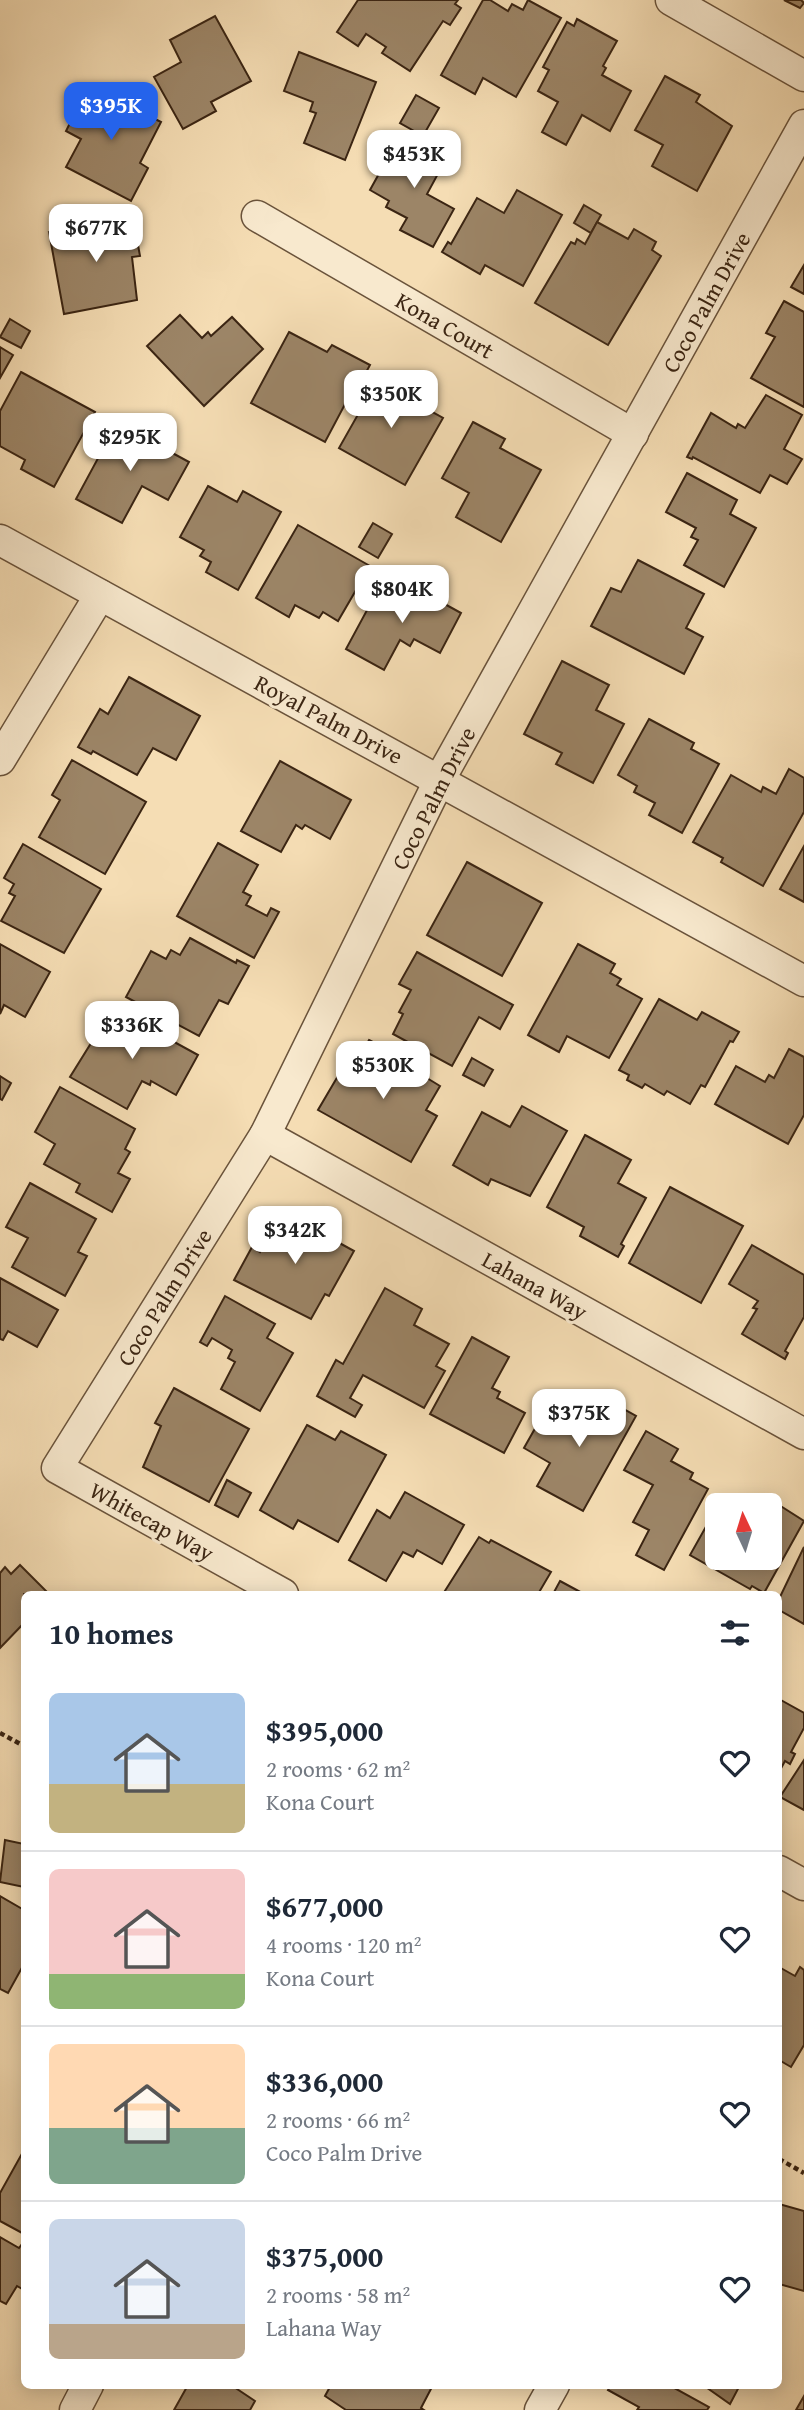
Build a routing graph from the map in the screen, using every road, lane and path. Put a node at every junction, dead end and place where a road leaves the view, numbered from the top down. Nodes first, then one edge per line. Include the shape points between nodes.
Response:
1 (671, 0) edge
2 (804, 76) edge
3 (804, 125) edge
4 (257, 216) dead end
5 (633, 434) junction
6 (0, 540) edge
7 (100, 595) junction
8 (0, 760) edge
9 (440, 779) junction
10 (804, 981) edge
11 (265, 1135) junction
12 (804, 1434) edge
13 (57, 1468) joint
14 (278, 1591) edge
15 (0, 1733) edge
16 (21, 1744) edge
17 (782, 1873) edge
18 (804, 1885) edge
19 (782, 2161) edge
20 (804, 2173) edge
21 (86, 2389) edge
22 (552, 2389) edge
23 (75, 2410) edge
24 (540, 2410) edge

1 - 2 street
3 - 5 street, Coco Palm Drive
4 - 5 street, Kona Court
5 - 9 street, Coco Palm Drive
6 - 7 street, Royal Palm Drive
7 - 8 street
7 - 9 street, Royal Palm Drive
9 - 10 street, Royal Palm Drive
9 - 11 street, Coco Palm Drive
11 - 12 street, Lahana Way
11 - 13 street, Coco Palm Drive
13 - 14 street, Whitecap Way
15 - 16 path
17 - 18 street
19 - 20 path
21 - 23 street
22 - 24 street

